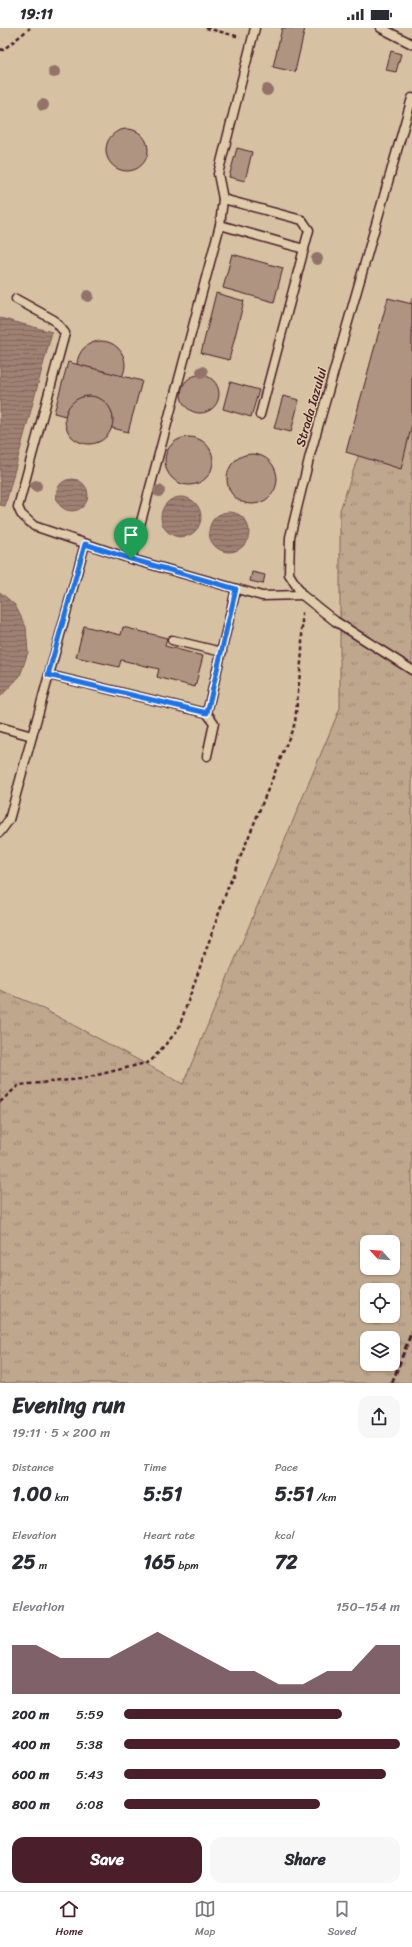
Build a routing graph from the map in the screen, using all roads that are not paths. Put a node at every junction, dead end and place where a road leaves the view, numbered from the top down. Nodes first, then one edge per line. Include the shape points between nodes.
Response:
1 (255, 28) edge
2 (381, 28) edge
3 (412, 44) edge
4 (412, 98) edge
5 (222, 199) junction
6 (220, 225) junction
7 (304, 249) junction
8 (16, 299) dead end
9 (260, 415) dead end
10 (85, 544) junction
11 (131, 559) junction
12 (236, 589) junction
13 (302, 595) junction
14 (172, 640) dead end
15 (222, 652) junction
16 (412, 670) edge
17 (48, 675) junction
18 (207, 713) junction
19 (0, 727) edge
20 (32, 736) junction
21 (207, 756) dead end
22 (0, 832) edge

1 - 5 lane via 218,174
2 - 3 lane
4 - 13 lane, Strada Iazului via 310,455 290,537 289,574
5 - 6 lane
5 - 7 lane via 302,220 309,230
6 - 7 lane
6 - 11 lane
7 - 9 lane
8 - 10 lane via 54,320 65,333 18,507 21,514 34,526
10 - 11 lane
10 - 17 lane
11 - 12 lane
12 - 13 lane via 262,596
12 - 15 lane
13 - 16 lane, Strada Iazului via 335,621
14 - 15 lane
15 - 18 lane
17 - 18 lane
17 - 20 lane
18 - 21 lane via 214,723
19 - 20 lane
20 - 22 lane via 9,820

